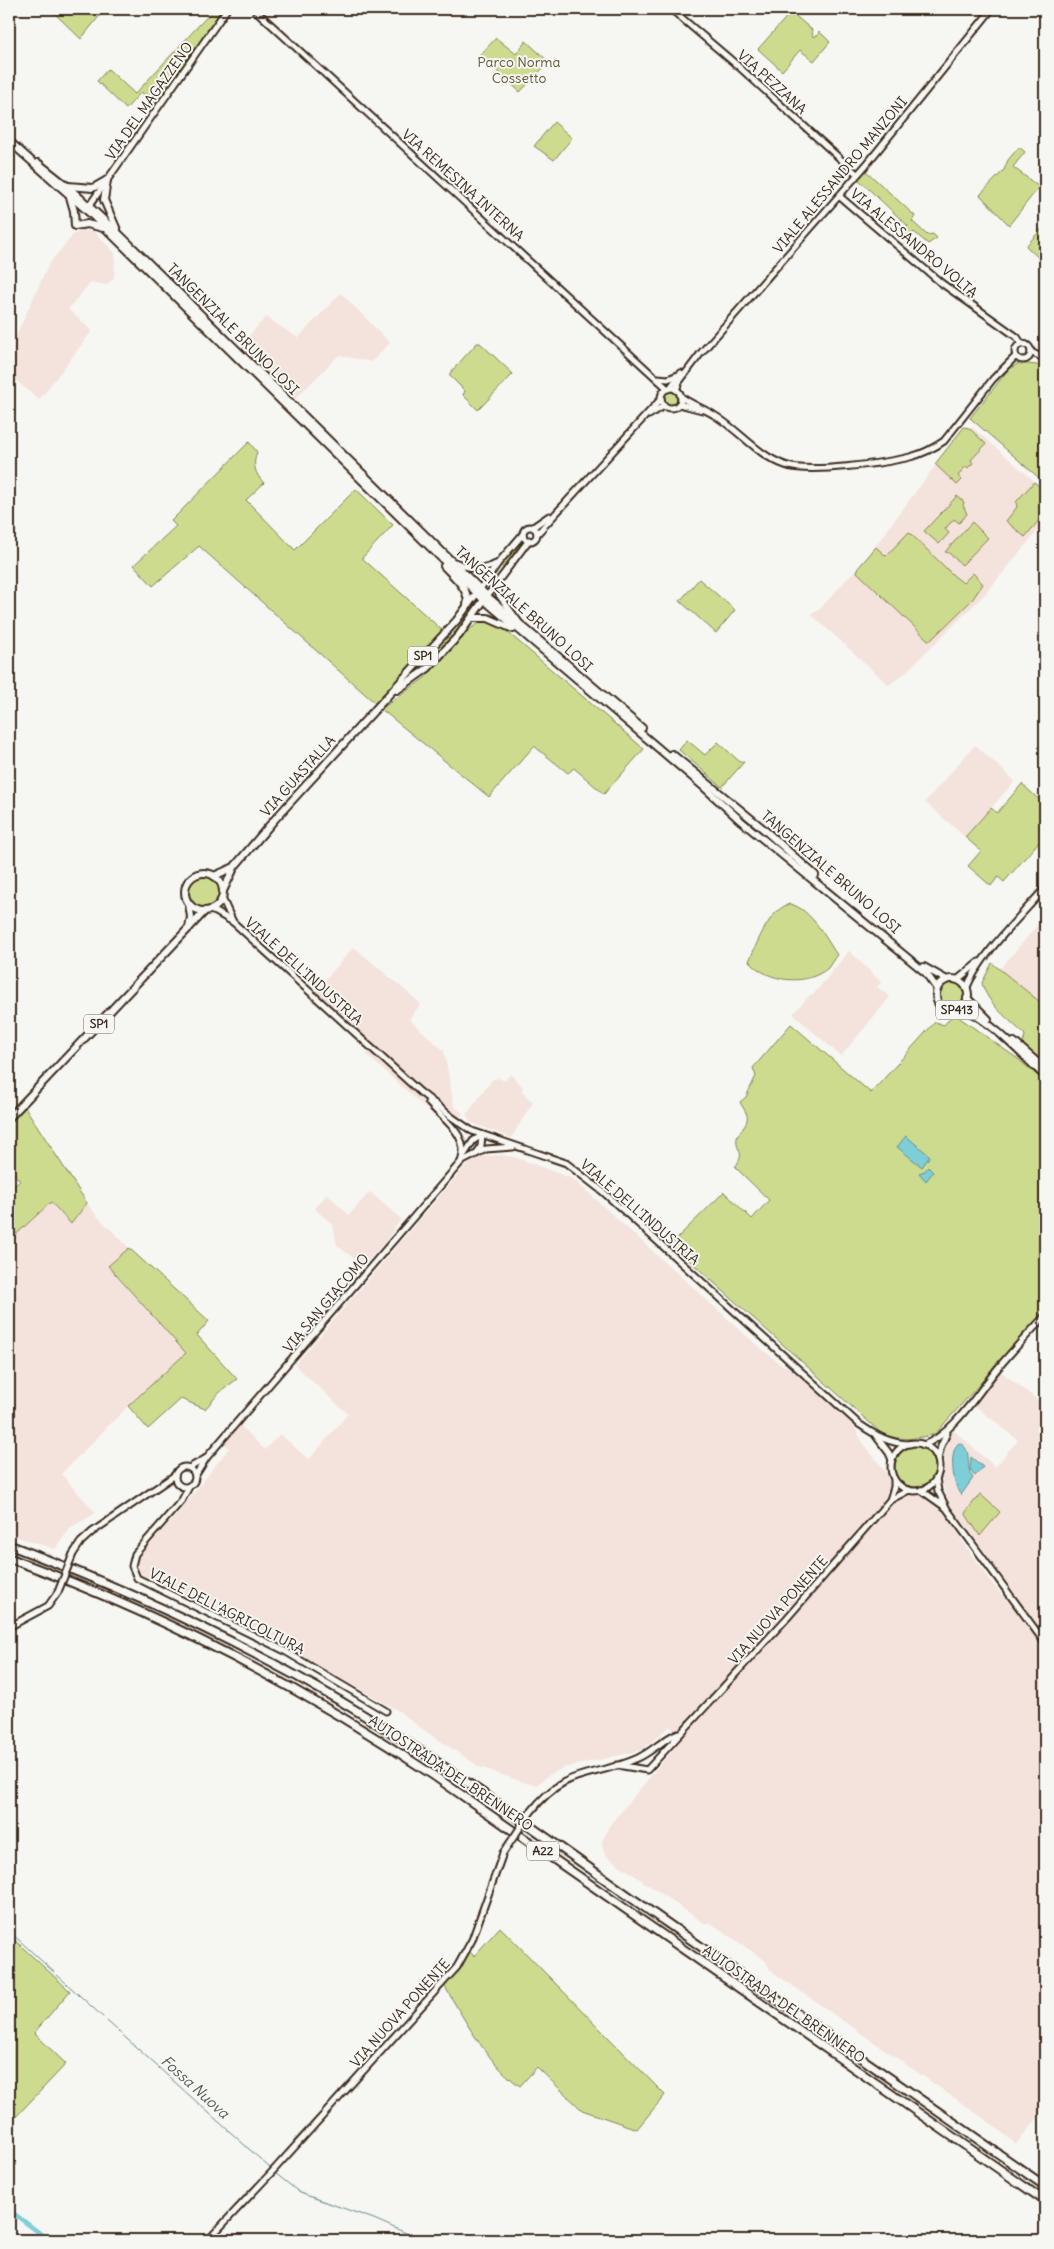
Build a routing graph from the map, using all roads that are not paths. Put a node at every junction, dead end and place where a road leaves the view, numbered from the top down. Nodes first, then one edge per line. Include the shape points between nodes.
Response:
1 (227, 9) edge
2 (254, 9) edge
3 (671, 9) edge
4 (992, 9) edge
5 (10, 142) edge
6 (856, 174) junction
7 (107, 180) junction
8 (68, 186) junction
9 (68, 194) junction
10 (839, 196) junction
11 (87, 208) junction
12 (108, 231) junction
13 (120, 235) junction
14 (1021, 343) junction
15 (701, 353) junction
16 (1030, 355) junction
17 (1015, 357) junction
18 (1044, 358) edge
19 (682, 373) junction
20 (657, 378) junction
21 (671, 389) junction
22 (663, 392) junction
23 (680, 396) junction
24 (661, 399) junction
25 (678, 404) junction
26 (666, 407) junction
27 (705, 410) junction
28 (638, 423) junction
29 (559, 508) junction
30 (533, 528) junction
31 (523, 534) junction
32 (537, 534) junction
33 (530, 540) junction
34 (433, 550) junction
35 (452, 561) junction
36 (499, 562) junction
37 (501, 576) junction
38 (478, 591) junction
39 (486, 598) junction
40 (466, 609) junction
41 (472, 618) junction
42 (519, 624) junction
43 (447, 630) junction
44 (521, 633) junction
45 (456, 638) junction
46 (419, 661) junction
47 (428, 668) junction
48 (380, 703) junction
49 (235, 866) junction
50 (214, 876) junction
51 (1045, 888) edge
52 (223, 894) junction
53 (189, 903) junction
54 (207, 911) junction
55 (233, 922) junction
56 (188, 930) junction
57 (989, 953) junction
58 (947, 980) junction
59 (957, 980) junction
60 (937, 989) junction
61 (966, 989) junction
62 (967, 998) junction
63 (960, 1008) junction
64 (1045, 1069) edge
65 (1045, 1076) edge
66 (420, 1092) junction
67 (9, 1118) edge
68 (482, 1135) junction
69 (519, 1147) junction
70 (475, 1153) junction
71 (464, 1155) junction
72 (461, 1162) junction
73 (1045, 1316) edge
74 (949, 1429) junction
75 (876, 1436) junction
76 (910, 1444) junction
77 (923, 1445) junction
78 (207, 1458) junction
79 (892, 1463) junction
80 (938, 1463) junction
81 (188, 1468) junction
82 (175, 1475) junction
83 (195, 1476) junction
84 (936, 1478) junction
85 (894, 1479) junction
86 (166, 1481) junction
87 (178, 1484) junction
88 (190, 1485) junction
89 (909, 1490) junction
90 (921, 1490) junction
91 (890, 1500) junction
92 (179, 1504) junction
93 (946, 1509) junction
94 (9, 1545) edge
95 (9, 1558) edge
96 (9, 1627) edge
97 (1045, 1643) edge
98 (386, 1711) dead end
99 (680, 1732) junction
100 (617, 1765) junction
101 (1045, 2186) edge
102 (1045, 2201) edge
103 (208, 2240) edge

1 - 7 street, VIA DEL MAGAZZENO
2 - 20 street, VIA REMESINA INTERNA
3 - 6 street, VIA PEZZANA
4 - 6 street, VIALE ALESSANDRO MANZONI
5 - 8 main road
5 - 9 main road
6 - 10 street, VIALE ALESSANDRO MANZONI
7 - 8 main road via 93,188
7 - 11 street, VIA DEL MAGAZZENO
7 - 13 main road via 106,209
8 - 11 main road
9 - 11 main road
9 - 12 main road via 75,226 93,225
10 - 14 street, VIA ALESSANDRO VOLTA via 940,282 1016,336
10 - 15 street, VIALE ALESSANDRO MANZONI
11 - 12 main road, TANGENZIALE BRUNO LOSI
11 - 13 main road, TANGENZIALE BRUNO LOSI
12 - 34 main road, TANGENZIALE BRUNO LOSI
13 - 35 main road, TANGENZIALE BRUNO LOSI
14 - 16 street via 1030,347
14 - 17 street via 1016,346
15 - 19 street, VIALE ALESSANDRO MANZONI
15 - 21 street, VIALE ALESSANDRO MANZONI
16 - 17 street via 1025,360
16 - 18 street
17 - 27 street via 993,378 944,441 909,458 826,468 793,468 762,454
19 - 20 street via 668,379
19 - 21 street, VIALE ALESSANDRO MANZONI
20 - 21 street, VIA REMESINA INTERNA
20 - 22 street, VIA REMESINA INTERNA
21 - 22 street
21 - 23 street
22 - 24 street
23 - 25 street
23 - 27 street
24 - 26 street
24 - 28 street
25 - 26 street via 674,408
25 - 27 street
26 - 28 street
28 - 29 street
29 - 30 street
29 - 32 street
30 - 31 street via 527,528
30 - 32 street
31 - 33 street
31 - 36 street, VIA GUASTALLA / SP1
32 - 33 street
33 - 37 street, VIA GUASTALLA / SP1
34 - 38 main road, TANGENZIALE BRUNO LOSI
34 - 40 main road via 467,594
35 - 36 street via 480,570
35 - 38 main road, TANGENZIALE BRUNO LOSI
36 - 38 street, VIA GUASTALLA / SP1
37 - 39 street, VIA GUASTALLA / SP1
37 - 42 street via 497,586 499,595
38 - 39 main road, TANGENZIALE BRUNO LOSI
38 - 40 main road, VIA GUASTALLA / SP1
39 - 41 main road, VIA GUASTALLA / SP1
39 - 42 main road, TANGENZIALE BRUNO LOSI
39 - 44 main road, TANGENZIALE BRUNO LOSI
40 - 43 main road, VIA GUASTALLA / SP1
41 - 44 main road via 488,618
41 - 45 main road, VIA GUASTALLA / SP1
42 - 58 main road, TANGENZIALE BRUNO LOSI via 760,826 892,942 935,975
43 - 45 main road
43 - 46 main road, VIA GUASTALLA / SP1
44 - 60 main road, TANGENZIALE BRUNO LOSI via 741,821 926,973
45 - 47 main road, VIA GUASTALLA / SP1
46 - 47 main road
46 - 48 main road, VIA GUASTALLA / SP1
47 - 48 main road, VIA GUASTALLA / SP1
48 - 49 main road, VIA GUASTALLA / SP1
49 - 50 main road, VIA GUASTALLA
49 - 52 main road, VIA GUASTALLA / SP1
50 - 52 main road via 219,880
50 - 53 main road via 203,873 188,881 185,892
51 - 57 street
52 - 54 main road via 219,904
52 - 55 street, VIALE DELL'INDUSTRIA
53 - 54 main road via 196,909
53 - 56 main road
54 - 55 street, VIALE DELL'INDUSTRIA via 216,912
54 - 56 main road, SP1
55 - 66 street, VIALE DELL'INDUSTRIA
56 - 67 main road, SP1
57 - 59 street
57 - 61 street
58 - 59 main road, SP413
58 - 60 main road, SP413
59 - 61 main road, SP413
60 - 63 main road, SP413 via 937,1000 943,1008 952,1011
61 - 62 main road, SP413
62 - 63 main road, SP413
62 - 64 main road
63 - 65 main road via 984,1021
66 - 68 street, VIALE DELL'INDUSTRIA via 452,1118
66 - 71 street via 460,1136
68 - 69 street, VIALE DELL'INDUSTRIA
68 - 70 street via 481,1146
68 - 71 street, VIA SAN GIACOMO via 473,1141
69 - 70 street, VIA SAN GIACOMO
69 - 75 street, VIALE DELL'INDUSTRIA via 566,1163 585,1177 846,1413
70 - 72 street, VIA SAN GIACOMO
71 - 72 street, VIA SAN GIACOMO
72 - 78 street, VIA SAN GIACOMO
73 - 74 street
74 - 77 street
74 - 80 street
75 - 76 street, VIALE DELL'INDUSTRIA
75 - 79 street, VIALE DELL'INDUSTRIA via 889,1453
76 - 77 street
76 - 79 street via 898,1450
77 - 80 street via 933,1452
78 - 81 street, VIA SAN GIACOMO
78 - 83 street, VIA SAN GIACOMO
79 - 85 street
80 - 84 street
81 - 82 street via 180,1468
81 - 83 street
82 - 86 street
82 - 87 street
83 - 88 street
84 - 90 street
84 - 93 street
85 - 89 street
85 - 91 street
86 - 87 street
86 - 96 street, bridge via 81,1542 51,1602
87 - 88 street
87 - 92 street via 182,1491
88 - 92 street, VIALE DELL'AGRICOLTURA
89 - 90 street
89 - 91 street, VIA NUOVA PONENTE
90 - 93 street
91 - 99 street, VIA NUOVA PONENTE via 787,1618
92 - 98 street, VIALE DELL'AGRICOLTURA via 135,1554 132,1566 137,1578 283,1650
93 - 97 street
94 - 101 highway, AUTOSTRADA DEL BRENNERO / A22 via 181,1616 272,1662 352,1708 503,1808
95 - 102 highway, AUTOSTRADA DEL BRENNERO / A22 via 96,1592 200,1639 263,1671 360,1728 441,1780
99 - 100 street, VIA NUOVA PONENTE via 638,1758
99 - 100 street, VIA NUOVA PONENTE via 647,1770
100 - 103 street, VIA NUOVA PONENTE, bridge via 571,1777 550,1791 530,1812 503,1853 472,1940 457,1967

